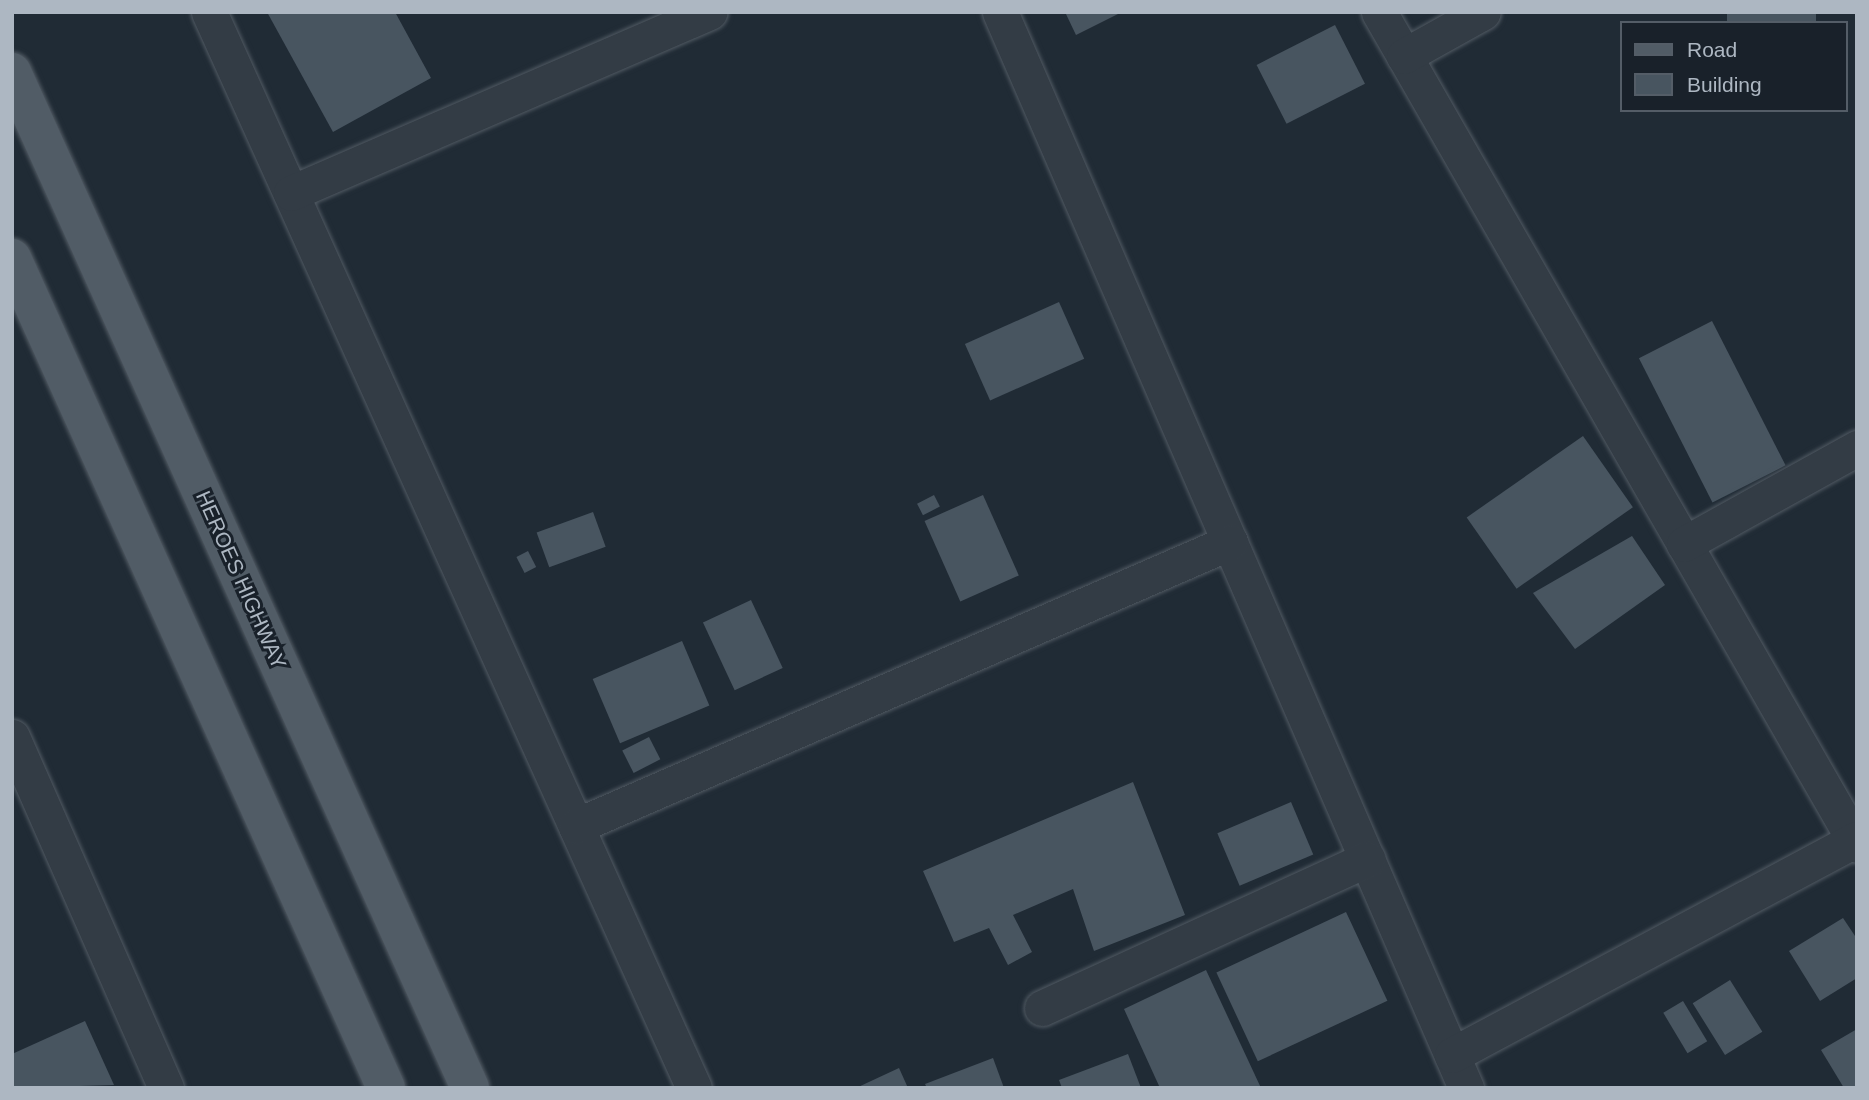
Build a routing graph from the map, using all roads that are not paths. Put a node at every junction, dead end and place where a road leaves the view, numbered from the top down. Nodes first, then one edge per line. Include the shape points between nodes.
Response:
1 (209, 12) edge
2 (710, 12) edge
3 (1000, 12) edge
4 (1379, 12) edge
5 (1483, 12) edge
6 (1404, 56) junction
7 (12, 72) edge
8 (291, 193) junction
9 (12, 258) edge
10 (1857, 448) edge
11 (1230, 542) junction
12 (1684, 544) junction
13 (12, 737) edge
14 (576, 826) junction
15 (1856, 842) edge
16 (1367, 859) junction
17 (1042, 1008) dead end
18 (1452, 1055) junction
19 (166, 1088) edge
20 (386, 1088) edge
21 (470, 1088) edge
22 (694, 1088) edge
23 (1466, 1088) edge

1 - 8 street
2 - 8 street
3 - 11 street
4 - 6 street
5 - 6 street
6 - 12 street
7 - 21 main road, HEROES HIGHWAY
8 - 14 street
9 - 20 main road
10 - 12 street
11 - 14 street
11 - 16 street
12 - 15 street
13 - 19 street
14 - 22 street
15 - 18 street
16 - 17 street
16 - 18 street
18 - 23 street

